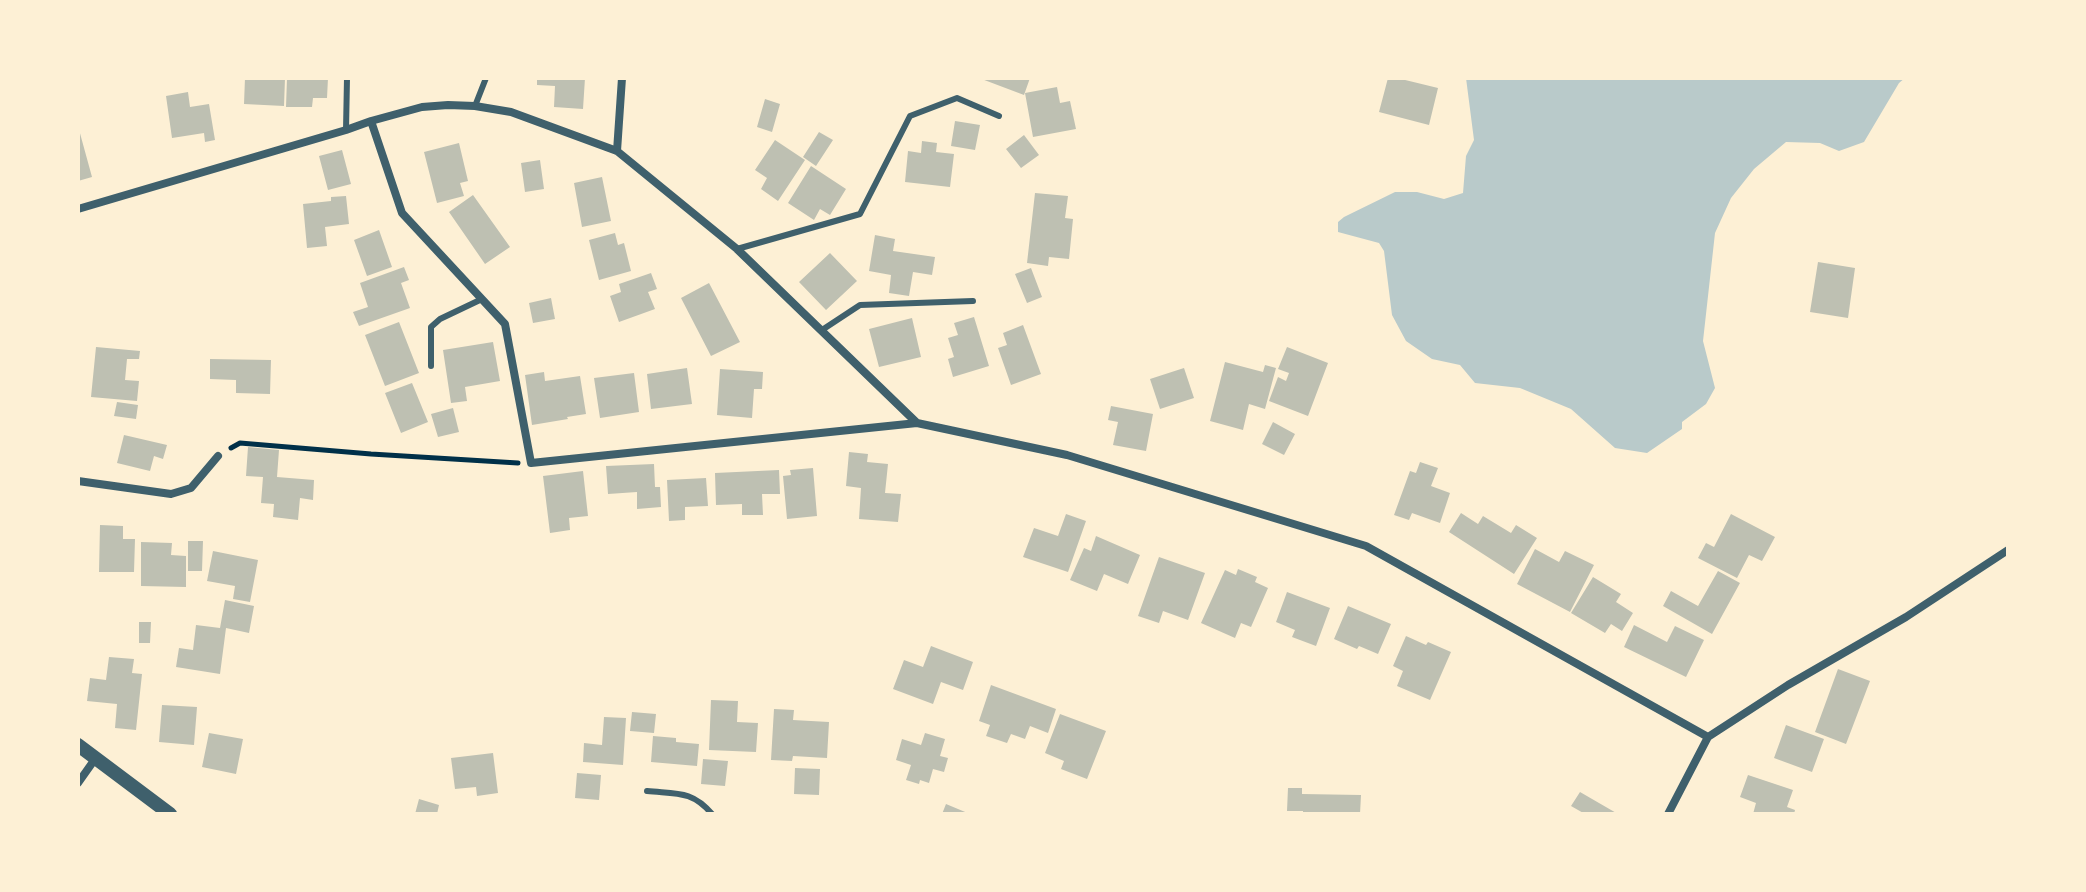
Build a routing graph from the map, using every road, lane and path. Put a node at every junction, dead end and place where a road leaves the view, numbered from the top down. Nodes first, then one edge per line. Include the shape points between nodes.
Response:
1 (347, 78) edge
2 (486, 78) edge
3 (622, 78) edge
4 (475, 106) junction
5 (999, 116) dead end
6 (371, 121) junction
7 (346, 130) junction
8 (617, 151) junction
9 (78, 209) edge
10 (737, 249) junction
11 (482, 299) junction
12 (973, 301) dead end
13 (822, 330) junction
14 (431, 366) dead end
15 (917, 423) junction
16 (218, 456) joint
17 (531, 463) junction
18 (78, 481) edge
19 (2008, 550) edge
20 (1708, 737) junction
21 (78, 745) edge
22 (95, 759) junction
23 (78, 783) edge
24 (647, 791) dead end
25 (170, 814) edge
26 (712, 814) edge
27 (1668, 814) edge

1 - 7 lane
2 - 4 lane
3 - 8 street
4 - 6 street via 422,107
4 - 8 street via 511,112
5 - 10 lane via 957,98 910,116 860,214
6 - 7 street
6 - 11 street via 402,213
7 - 9 street
8 - 10 street
10 - 13 street
11 - 14 lane via 431,327
11 - 17 street via 505,324
12 - 13 lane via 860,305
13 - 15 street
15 - 17 street
15 - 20 street via 1067,455 1366,546
16 - 17 path via 240,443
16 - 18 street via 191,488 171,494
19 - 20 street
20 - 27 street
21 - 22 street
22 - 23 street
22 - 25 street
24 - 26 lane via 691,796

